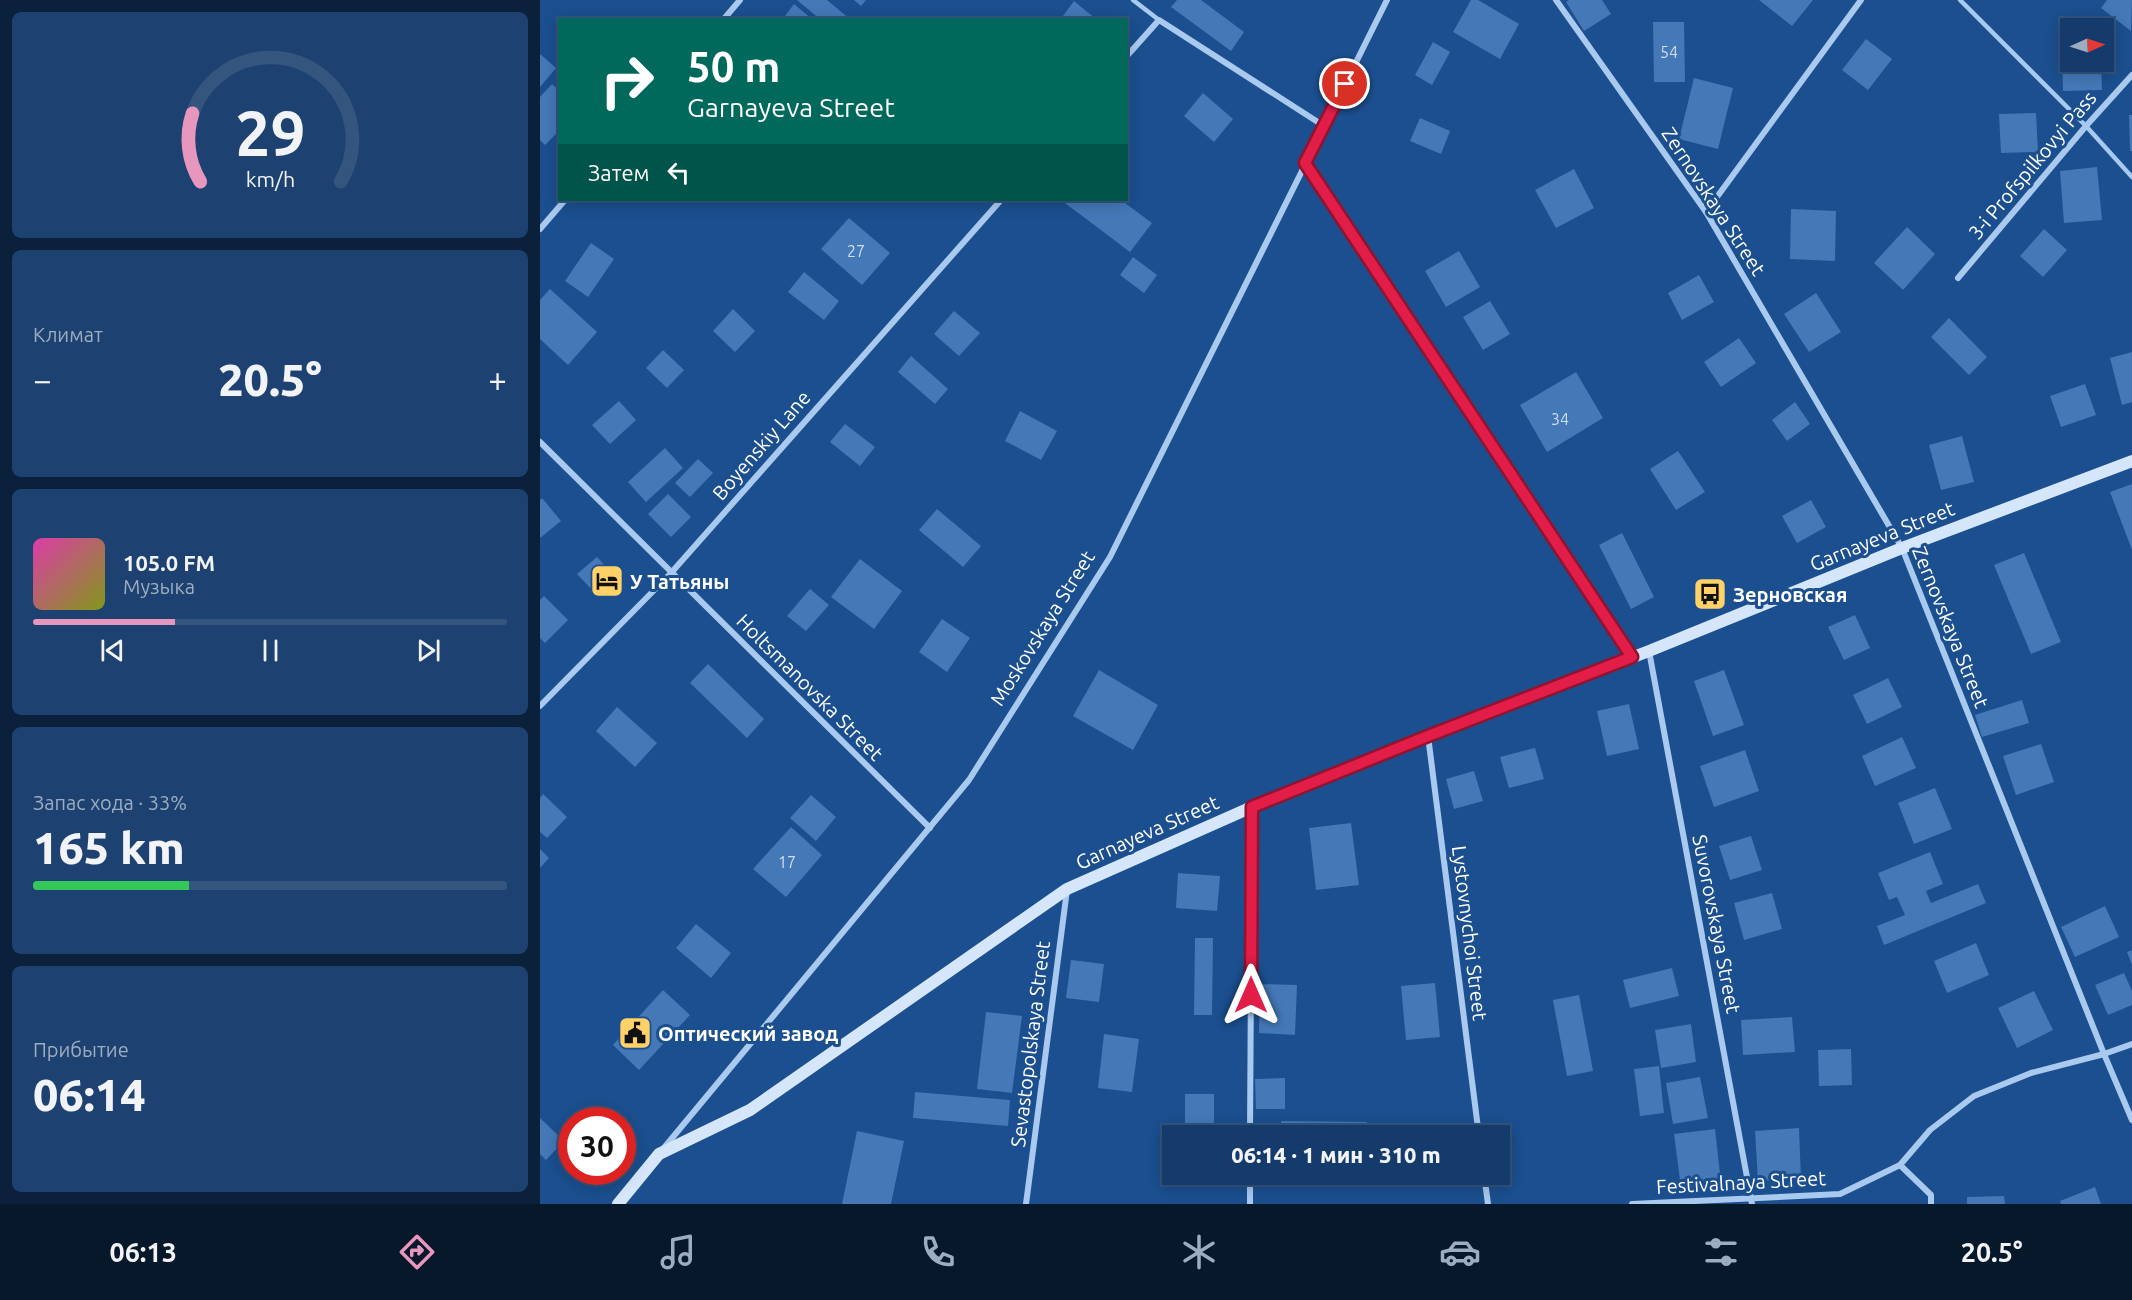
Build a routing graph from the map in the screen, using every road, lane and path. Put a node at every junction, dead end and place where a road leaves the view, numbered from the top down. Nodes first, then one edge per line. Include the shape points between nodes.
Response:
1 (740, 0) edge
2 (1132, 0) edge
3 (1387, 0) edge
4 (1556, 0) edge
5 (1861, 0) edge
6 (1960, 0) edge
7 (725, 18) edge
8 (1159, 20) junction
9 (1128, 55) edge
10 (2132, 75) edge
11 (1324, 126) junction
12 (2086, 126) junction
13 (1305, 163) junction
14 (2132, 177) edge
15 (565, 201) edge
16 (999, 201) edge
17 (1706, 212) junction
18 (540, 229) edge
19 (1958, 278) dead end
20 (540, 442) edge
21 (2132, 461) edge
22 (1902, 548) junction
23 (671, 573) junction
24 (1649, 651) junction
25 (1632, 657) junction
26 (540, 706) edge
27 (1428, 736) junction
28 (1252, 807) junction
29 (930, 828) junction
30 (1067, 889) junction
31 (2132, 1044) edge
32 (2104, 1054) junction
33 (2132, 1119) edge
34 (1250, 1125) edge
35 (1478, 1125) edge
36 (659, 1154) junction
37 (1900, 1165) junction
38 (1250, 1185) edge
39 (1485, 1185) edge
40 (1751, 1201) edge
41 (618, 1204) edge
42 (1026, 1204) edge
43 (1250, 1204) edge
44 (1488, 1204) edge
45 (1632, 1204) edge
46 (1931, 1204) edge

1 - 7 street
2 - 8 lane
3 - 11 street, Moskovskaya Street
4 - 17 street, Zernovskaya Street
5 - 17 street
6 - 12 lane
8 - 9 street
8 - 11 street
10 - 12 street, 3-i Profspilkovyi Pass
11 - 13 street, Moskovskaya Street
12 - 14 lane
12 - 19 street, 3-i Profspilkovyi Pass
13 - 25 street
13 - 29 street, Moskovskaya Street via 1110,557 969,780
15 - 18 street
16 - 23 street, Boyenskiy Lane
17 - 22 street, Zernovskaya Street
20 - 23 street, Holtsmanovska Street
21 - 22 street, Garnayeva Street
22 - 24 street, Garnayeva Street
22 - 32 street, Zernovskaya Street
23 - 26 street, Boyenskiy Lane
23 - 29 street, Holtsmanovska Street
24 - 25 street, Garnayeva Street
24 - 40 street, Suvorovskaya Street
25 - 27 street, Garnayeva Street
27 - 28 street, Garnayeva Street
27 - 35 street, Lystovnychoi Street
28 - 30 street, Garnayeva Street
28 - 34 street
29 - 36 street, Moskovskaya Street
30 - 36 street, Garnayeva Street via 750,1110
30 - 42 street, Sevastopolskaya Street
31 - 32 street, Festivalnaya Street
32 - 33 street, Zernovskaya Street
32 - 37 street, Festivalnaya Street via 2031,1073 1974,1096 1930,1130
36 - 41 street, Moskovskaya Street
37 - 40 street, Festivalnaya Street via 1840,1194
37 - 46 street via 1931,1195
38 - 43 street
39 - 44 street
40 - 45 street, Festivalnaya Street

